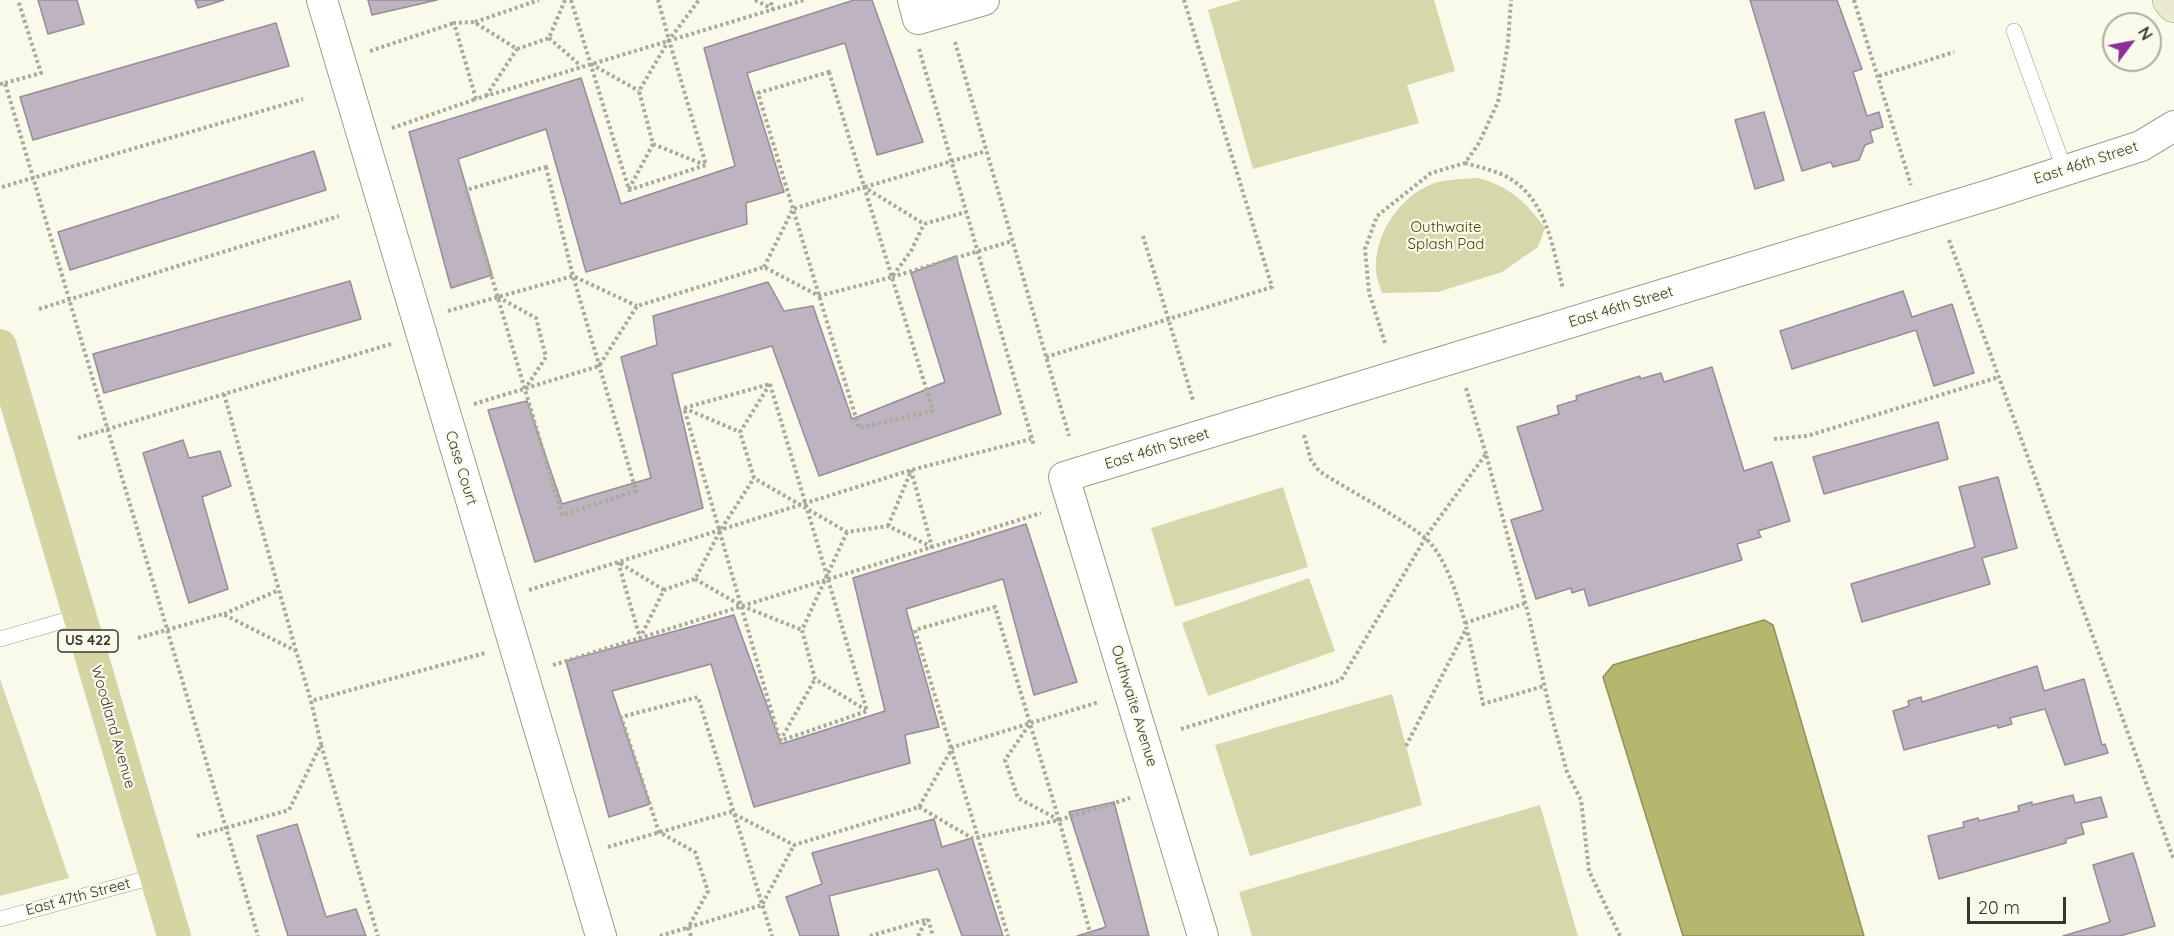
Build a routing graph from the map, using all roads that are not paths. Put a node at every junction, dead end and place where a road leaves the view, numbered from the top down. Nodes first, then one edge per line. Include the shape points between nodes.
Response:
1 (322, 0) edge
2 (984, 0) edge
3 (2169, 0) edge
4 (2174, 6) edge
5 (916, 9) edge
6 (2014, 31) dead end
7 (2174, 126) edge
8 (2065, 171) junction
9 (0, 346) edge
10 (1064, 477) joint
11 (80, 615) junction
12 (0, 639) edge
13 (156, 876) junction
14 (0, 919) edge
15 (174, 936) edge
16 (601, 936) edge
17 (1203, 936) edge

1 - 16 street, Case Court
2 - 5 street
3 - 4 street
6 - 8 lane
7 - 8 street, East 46th Street via 2141,146
8 - 10 street, East 46th Street
9 - 11 main road, Woodland Avenue / US 422
10 - 17 street, Outhwaite Avenue
11 - 12 lane
11 - 13 main road, Woodland Avenue / US 422
13 - 14 lane, East 47th Street
13 - 15 main road, Woodland Avenue / US 422

